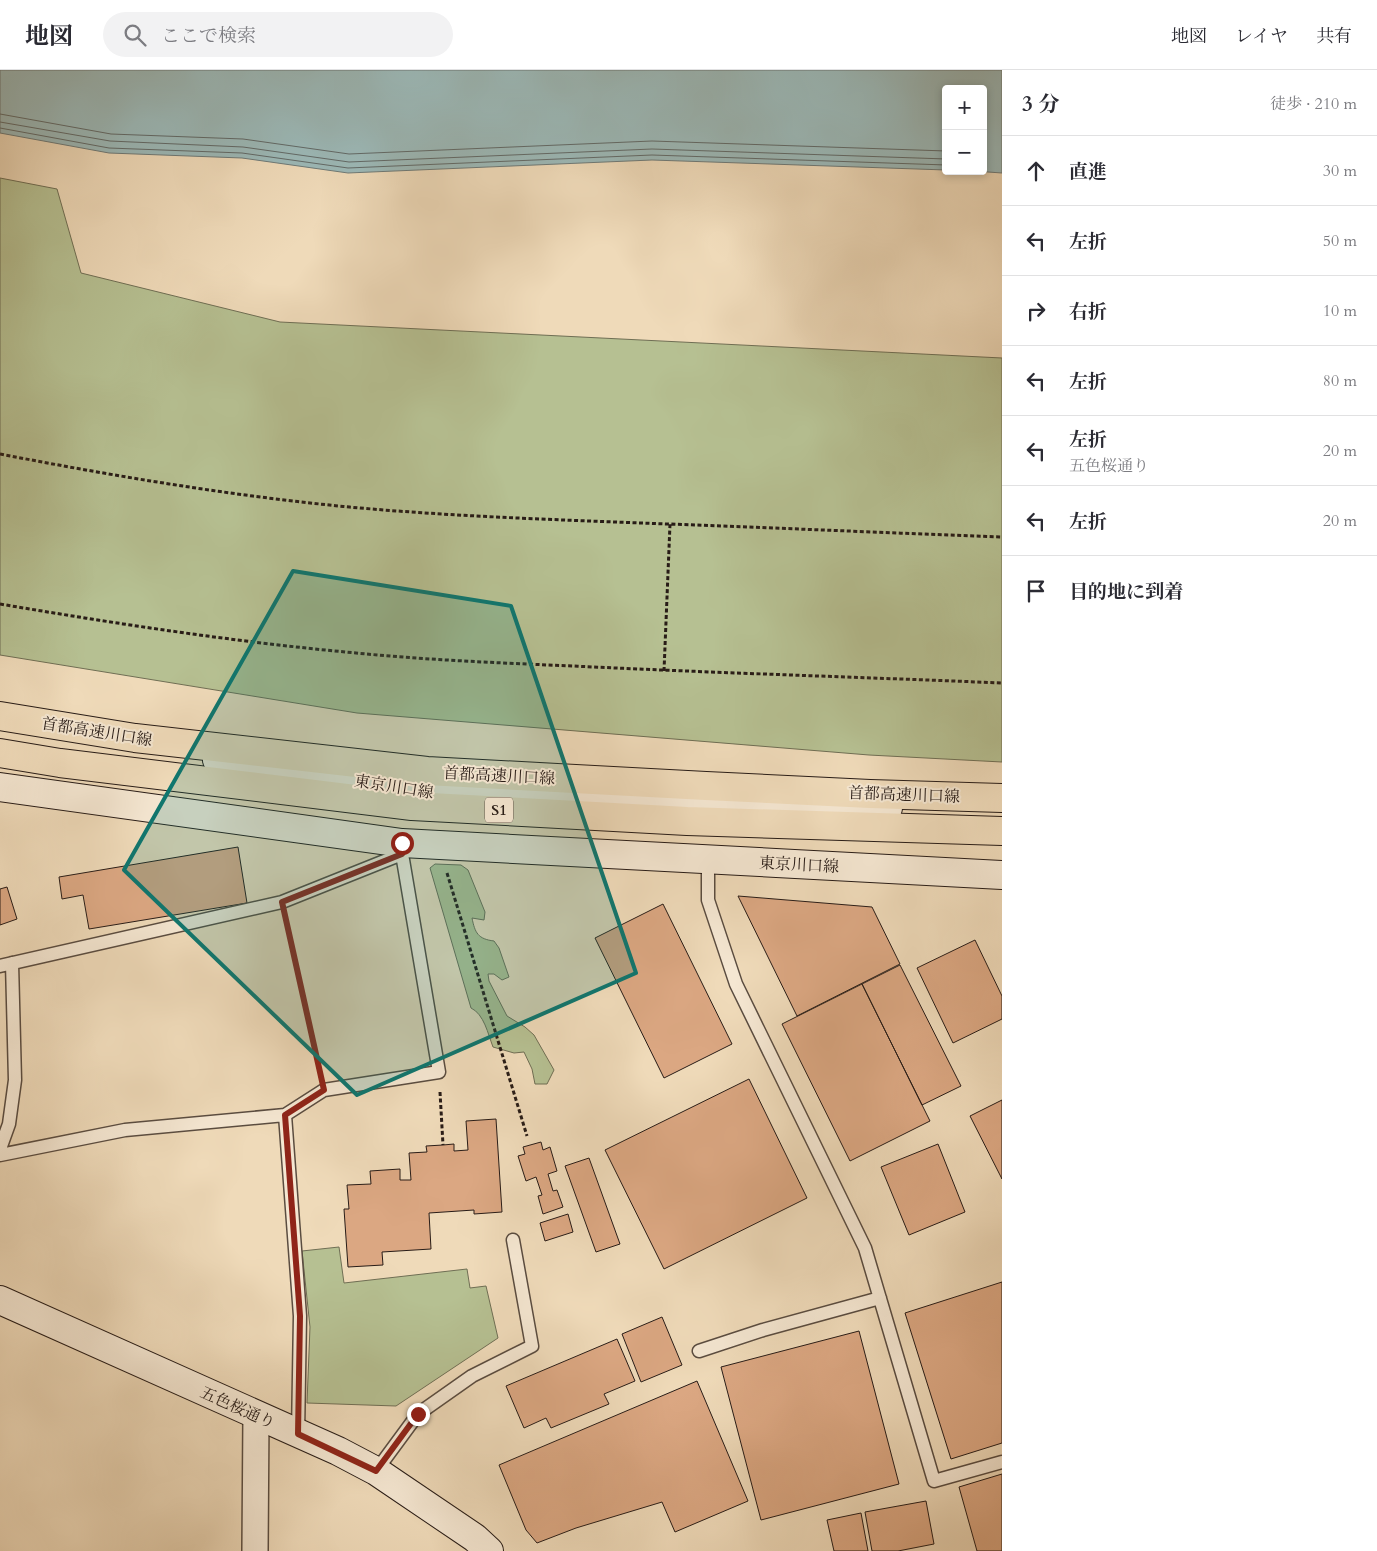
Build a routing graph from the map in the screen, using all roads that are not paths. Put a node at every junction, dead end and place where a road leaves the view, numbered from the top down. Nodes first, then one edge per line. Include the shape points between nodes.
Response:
1 (0, 716) edge
2 (0, 727) edge
3 (0, 753) edge
4 (0, 788) edge
5 (1002, 798) edge
6 (1002, 812) edge
7 (1002, 830) edge
8 (402, 848) junction
9 (708, 859) junction
10 (1000, 880) edge
11 (6, 964) edge
12 (285, 1115) junction
13 (0, 1149) edge
14 (0, 1155) edge
15 (513, 1240) dead end
16 (880, 1298) junction
17 (0, 1300) edge
18 (699, 1351) dead end
19 (256, 1415) junction
20 (298, 1434) junction
21 (1002, 1462) edge
22 (376, 1471) junction
23 (255, 1551) edge
24 (489, 1551) edge

1 - 5 highway, 首都高速川口線 / S1 via 135,738 427,771
2 - 6 main road, 東京川口線 via 443,794
3 - 7 highway, 首都高速川口線 / S1 via 412,806 687,821
4 - 8 main road, 東京川口線
8 - 9 main road, 東京川口線 via 438,845
8 - 11 lane via 282,902
8 - 12 lane via 439,1072 324,1090
9 - 10 main road, 東京川口線
9 - 16 lane via 708,900 736,984 865,1248
11 - 13 lane via 15,1080 9,1124
12 - 14 lane via 125,1130
12 - 20 lane via 300,1316
15 - 22 lane via 532,1346 472,1376 418,1414
16 - 18 lane
16 - 21 lane via 934,1481
17 - 19 main road, 五色桜通り
19 - 20 main road, 五色桜通り
19 - 23 street
20 - 22 main road, 五色桜通り
22 - 24 main road, 五色桜通り via 475,1538

